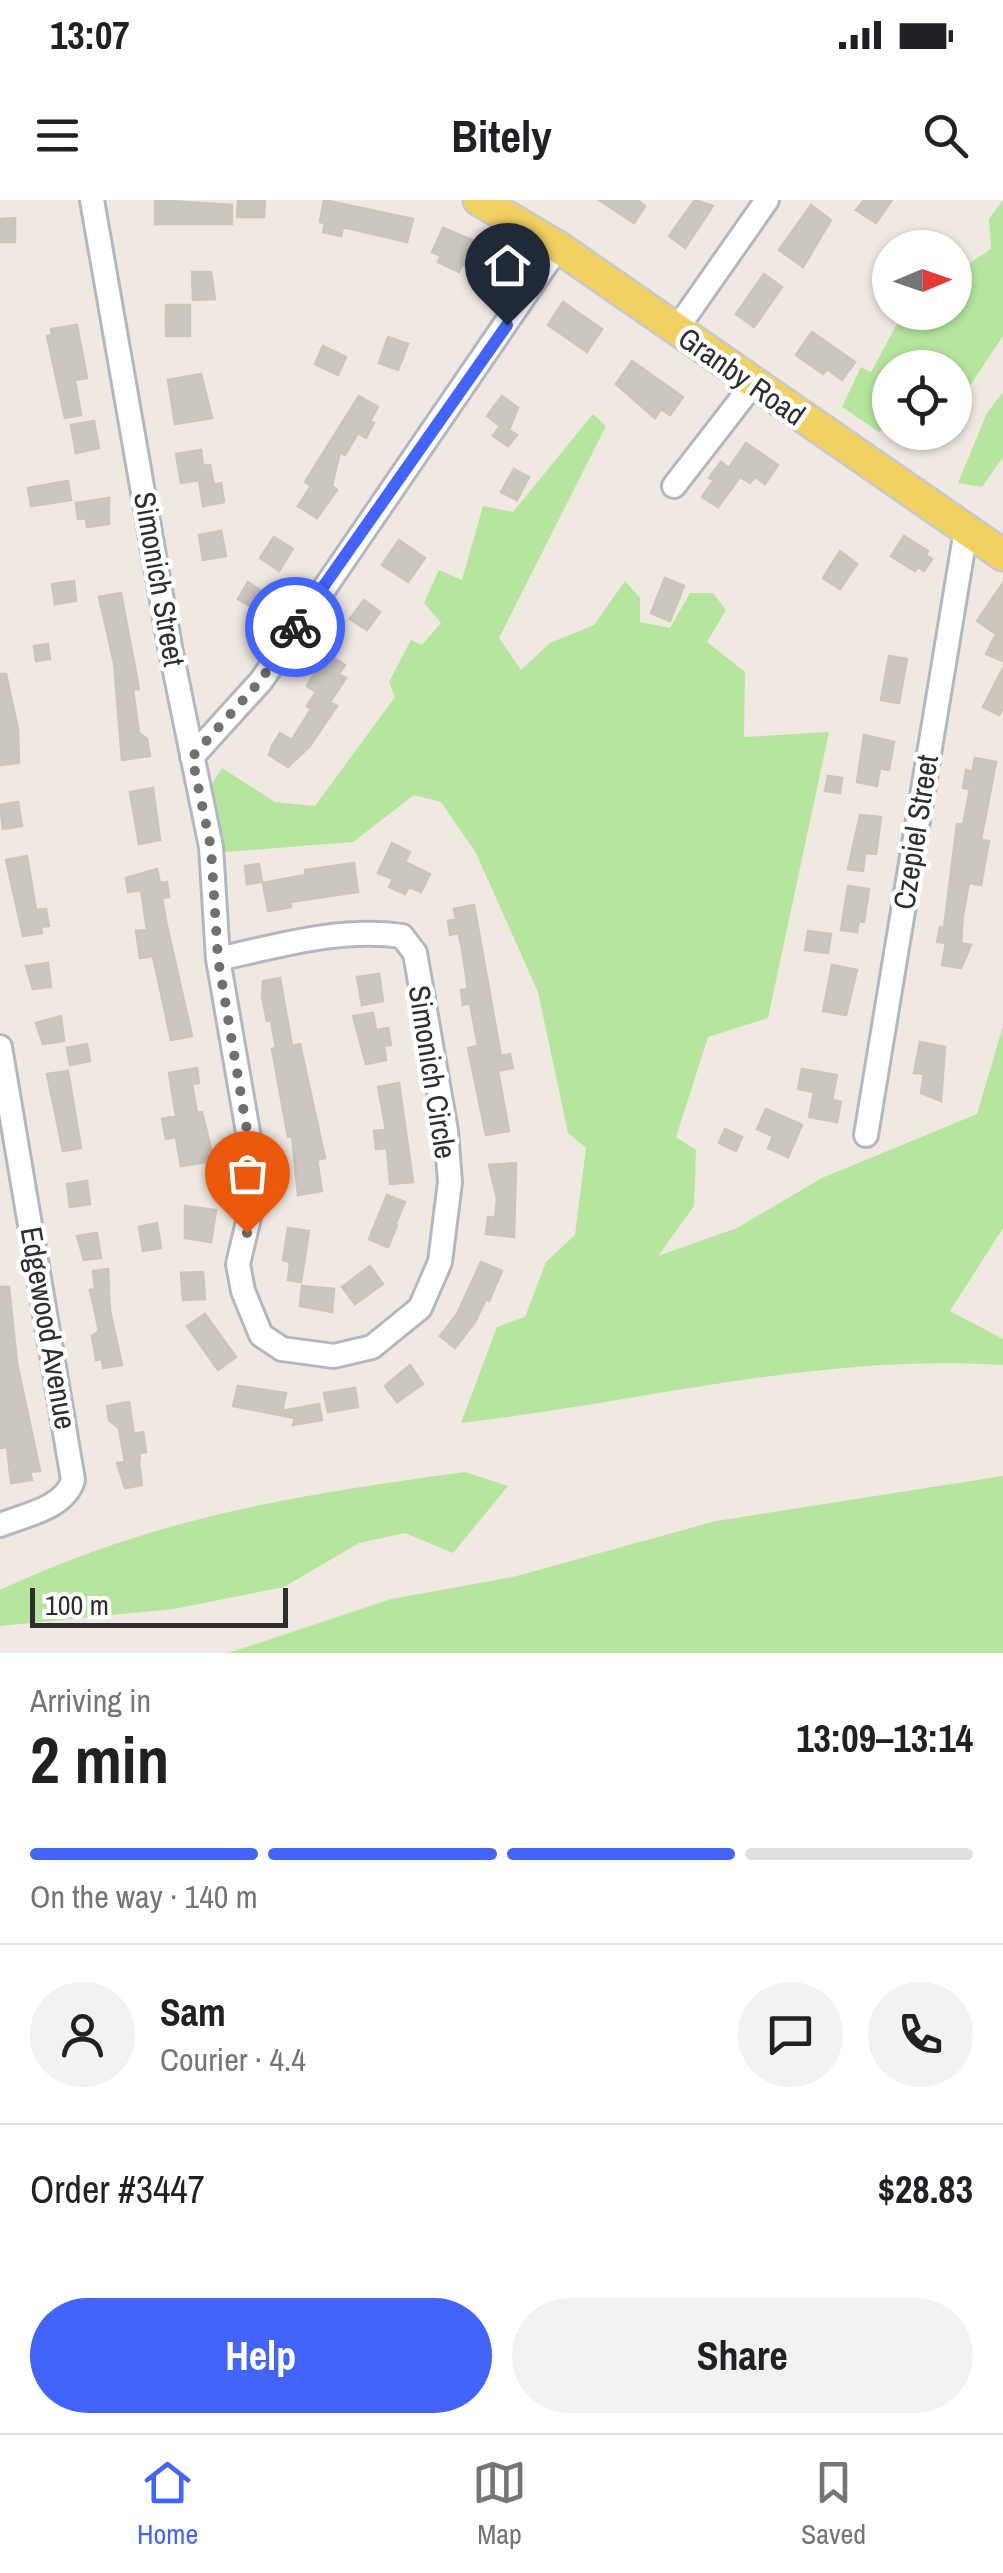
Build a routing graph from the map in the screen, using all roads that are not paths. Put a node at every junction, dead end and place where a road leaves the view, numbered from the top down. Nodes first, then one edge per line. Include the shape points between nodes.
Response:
1 (92, 200) edge
2 (479, 200) edge
3 (767, 200) edge
4 (558, 247) junction
5 (676, 330) junction
6 (753, 384) junction
7 (674, 486) dead end
8 (966, 530) junction
9 (1003, 556) edge
10 (192, 757) junction
11 (218, 959) junction
12 (0, 1047) edge
13 (866, 1135) dead end
14 (0, 1525) edge

1 - 10 street, Simonich Street
2 - 4 main road, Granby Road
3 - 5 street
4 - 5 main road, Granby Road
4 - 10 street via 261,680
5 - 6 main road, Granby Road
6 - 7 street
6 - 8 main road, Granby Road
8 - 9 main road, Granby Road
8 - 13 street, Czepiel Street
10 - 11 street, Simonich Street via 211,848
11 - 11 street, Simonich Circle via 300,941 383,933 402,936 414,954 446,1131 448,1226 420,1308 372,1347 312,1356 282,1349 261,1335 250,1316 238,1264 256,1184
12 - 14 street, Edgewood Avenue via 74,1480 70,1492

